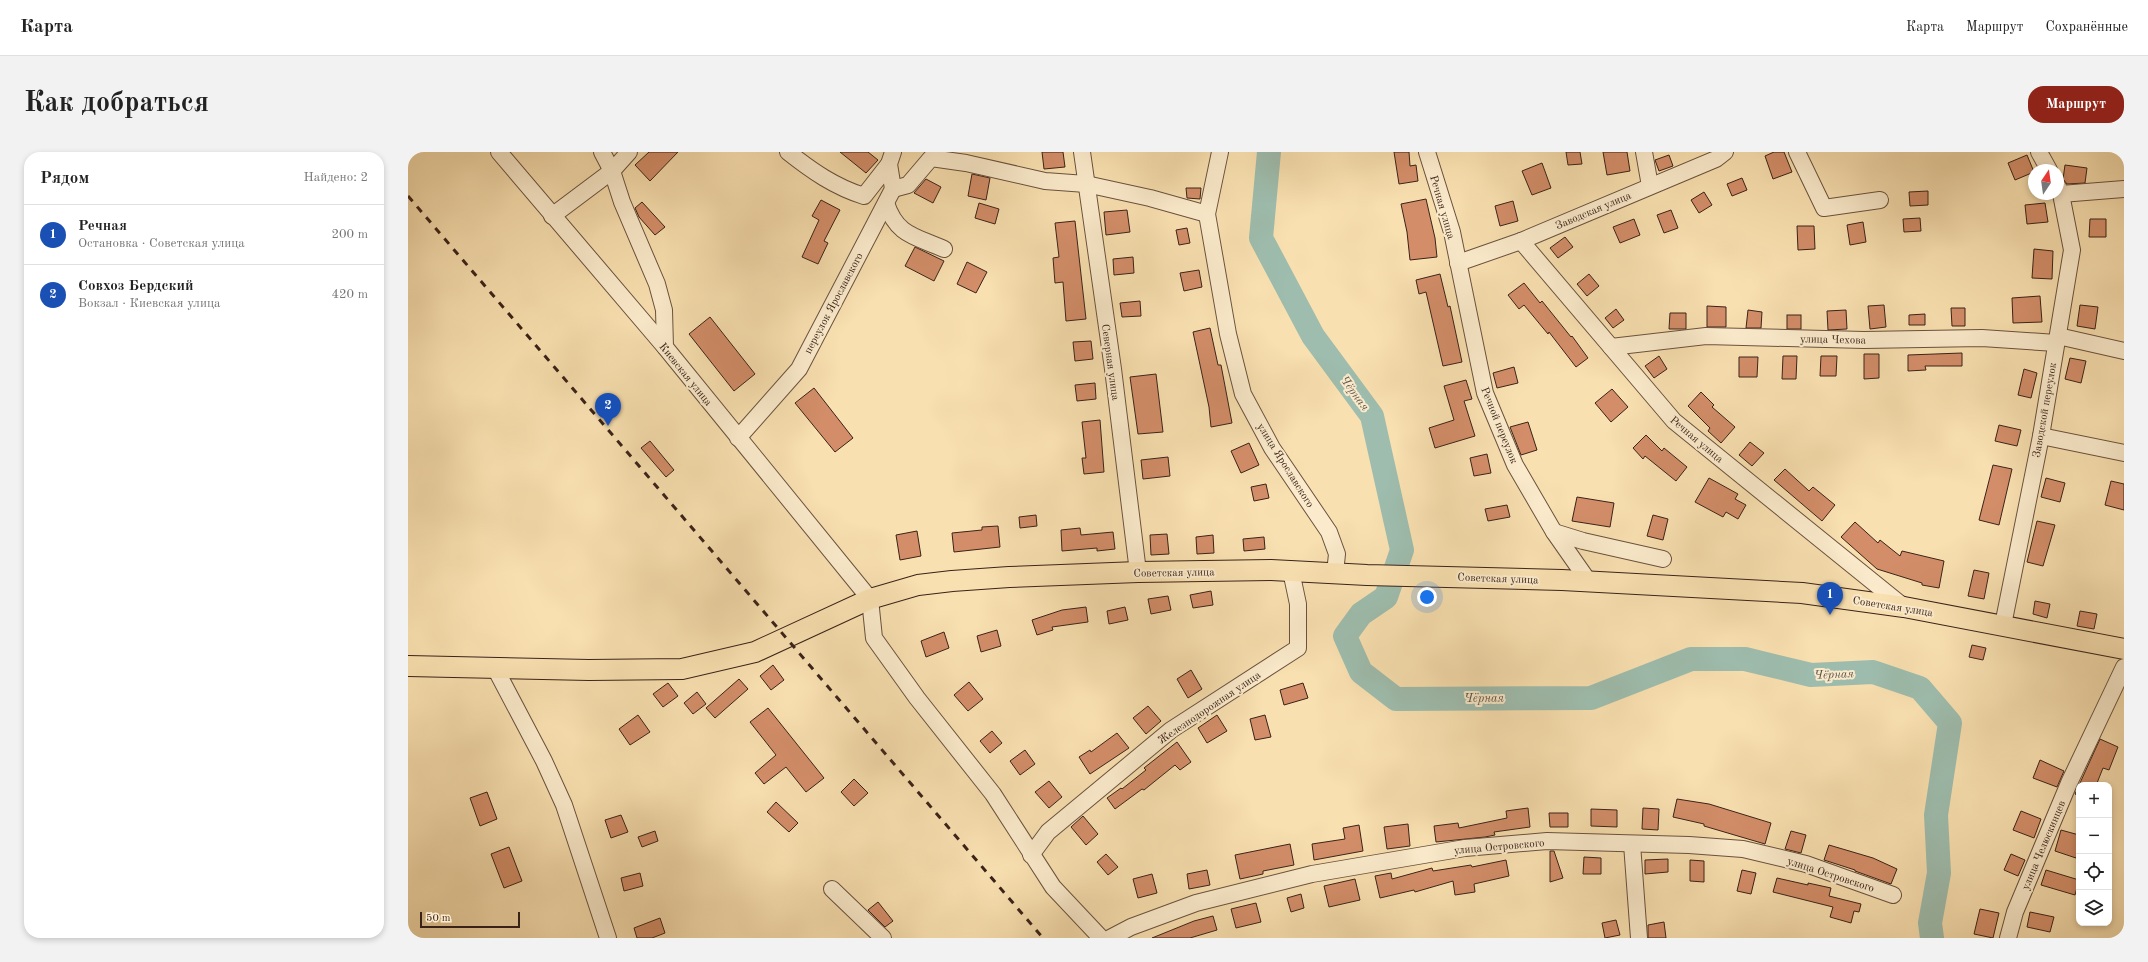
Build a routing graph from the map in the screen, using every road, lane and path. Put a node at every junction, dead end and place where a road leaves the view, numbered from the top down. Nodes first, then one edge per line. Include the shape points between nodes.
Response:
1 (499, 152) edge
2 (602, 152) edge
3 (629, 152) edge
4 (788, 152) edge
5 (1082, 152) edge
6 (1220, 152) edge
7 (1427, 152) edge
8 (1644, 152) edge
9 (1725, 152) edge
10 (1797, 152) edge
11 (2039, 152) edge
12 (891, 158) edge
13 (2046, 164) edge
14 (612, 171) junction
15 (1086, 184) junction
16 (1650, 186) junction
17 (893, 189) junction
18 (2124, 189) edge
19 (2064, 190) edge
20 (1880, 200) dead end
21 (2062, 200) edge
22 (886, 203) junction
23 (1207, 214) junction
24 (552, 216) junction
25 (1521, 241) junction
26 (944, 249) dead end
27 (1458, 262) junction
28 (2057, 339) junction
29 (665, 347) junction
30 (1611, 347) junction
31 (2124, 351) edge
32 (2040, 436) junction
33 (738, 438) junction
34 (2124, 453) edge
35 (1554, 532) junction
36 (1663, 559) dead end
37 (1291, 571) junction
38 (1138, 572) junction
39 (1335, 573) junction
40 (1589, 582) junction
41 (870, 599) junction
42 (1904, 607) junction
43 (2003, 625) junction
44 (2124, 649) edge
45 (408, 666) edge
46 (2124, 667) edge
47 (495, 668) junction
48 (1632, 844) junction
49 (1031, 855) junction
50 (832, 889) dead end
51 (1893, 895) dead end
52 (608, 938) edge
53 (883, 938) edge
54 (1101, 938) edge
55 (1110, 938) edge
56 (1639, 938) edge
57 (2008, 938) edge

1 - 24 street, Киевская улица
2 - 14 street
3 - 14 street
4 - 12 street via 827,180 845,190 864,196
5 - 15 street, Северная улица
6 - 23 street, улица Ярославского
7 - 27 street, Речная улица via 1452,232
8 - 16 street
9 - 16 street, Заводская улица via 1716,159
10 - 20 street via 1824,208
11 - 13 street
12 - 17 street
14 - 24 street
14 - 29 street via 622,202 657,284 664,310
15 - 17 street via 1045,181 932,158 908,185
15 - 23 street
15 - 38 street, Северная улица via 1115,385
16 - 25 street, Заводская улица
17 - 22 street, переулок Ярославского
18 - 19 street
21 - 28 street, Заводской переулок via 2072,250
22 - 26 street via 891,219 900,230
22 - 33 street, переулок Ярославского via 799,369
23 - 39 street, улица Ярославского via 1228,334 1243,394 1272,448 1329,532 1337,554
24 - 29 street, Киевская улица
25 - 27 street, Заводская улица
25 - 30 street, Речная улица
27 - 35 street, Речной переулок via 1485,393 1515,465
28 - 30 street, улица Чехова via 1864,340 1706,336
28 - 31 street, улица Чехова
28 - 32 street, Заводской переулок
29 - 33 street, Киевская улица
30 - 42 street, Речная улица via 1674,421
32 - 34 street
32 - 43 street, Заводской переулок
33 - 41 street, Киевская улица
35 - 36 street
35 - 40 street, Речной переулок
37 - 38 main road, Советская улица
37 - 39 main road, Советская улица
37 - 49 street, Железнодорожная улица via 1298,604 1298,648 1171,730 1048,832
38 - 41 main road, Советская улица via 952,581 918,585
39 - 40 main road, Советская улица
40 - 42 main road, Советская улица via 1787,592
41 - 47 main road, Советская улица via 755,652 682,669
41 - 49 street via 874,638 917,698 993,794
42 - 43 main road, Советская улица
43 - 44 main road, Советская улица
45 - 47 main road, Советская улица
46 - 57 street, улица Челюскинцев via 2069,783 2015,912
47 - 52 street via 564,805
48 - 51 street, улица Островского via 1743,849 1806,864
48 - 55 street, улица Островского via 1547,841 1465,848 1312,874 1196,903 1131,927
48 - 56 street
49 - 54 street via 1054,887
50 - 53 street

